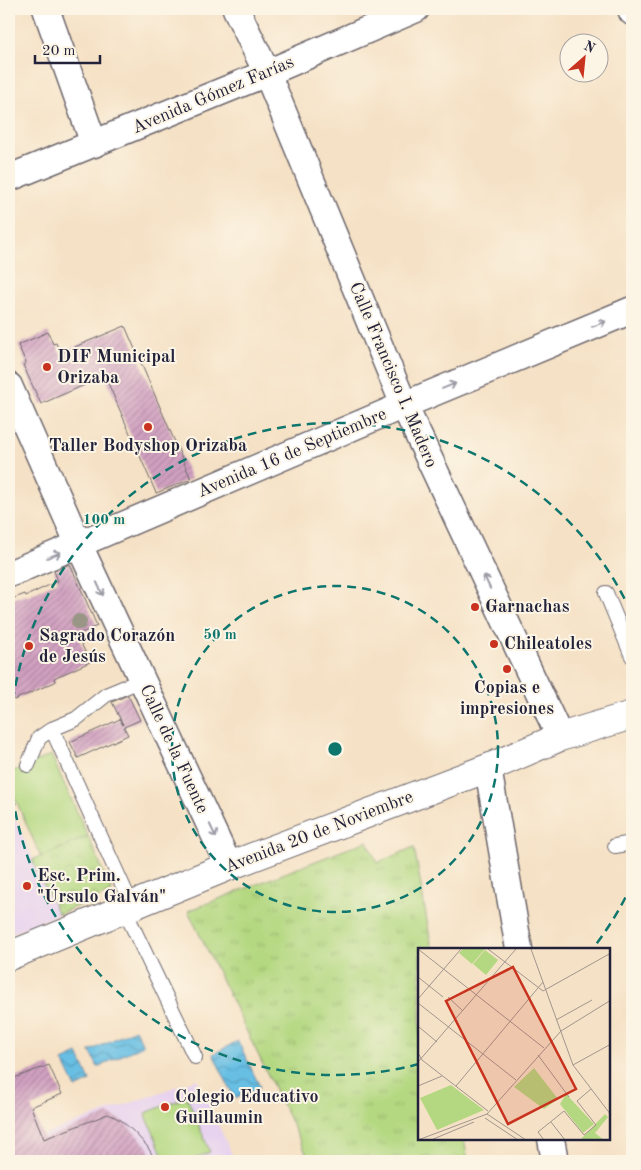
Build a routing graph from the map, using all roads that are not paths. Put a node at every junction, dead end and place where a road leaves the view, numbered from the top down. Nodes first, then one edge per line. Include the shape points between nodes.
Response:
1 (46, 9) edge
2 (236, 9) edge
3 (416, 9) edge
4 (631, 9) edge
5 (632, 12) edge
6 (267, 73) junction
7 (94, 144) junction
8 (9, 178) edge
9 (632, 310) edge
10 (9, 386) edge
11 (404, 405) junction
12 (79, 545) junction
13 (9, 574) edge
14 (606, 593) dead end
15 (632, 656) edge
16 (142, 680) junction
17 (632, 715) edge
18 (52, 729) junction
19 (560, 737) junction
20 (28, 765) dead end
21 (488, 768) junction
22 (632, 843) edge
23 (615, 846) dead end
24 (230, 866) junction
25 (128, 908) junction
26 (519, 948) edge
27 (9, 956) edge
28 (195, 1057) dead end
29 (551, 1140) edge
30 (554, 1161) edge

1 - 7 street
2 - 6 street, Calle Francisco I. Madero
3 - 6 street, Avenida Gómez Farías
4 - 5 street
6 - 7 street, Avenida Gómez Farías
6 - 11 street, Calle Francisco I. Madero
7 - 8 street, Avenida Gómez Farías
11 -> 9 street, Avenida 16 de Septiembre
10 - 12 street, Calle de la Fuente
11 - 12 street, Avenida 16 de Septiembre
19 -> 11 street, Calle Francisco I. Madero
13 -> 12 street, Avenida 16 de Septiembre
12 -> 16 street, Calle de la Fuente
14 - 15 lane
16 - 18 lane via 106,695 76,718
16 -> 24 street, Calle de la Fuente
17 - 19 street, Avenida 20 de Noviembre
18 - 20 lane via 39,738
18 - 25 lane via 99,819
19 - 21 street, Avenida 20 de Noviembre
21 - 24 street, Avenida 20 de Noviembre
21 - 26 street
22 - 23 lane
24 - 25 street, Avenida 20 de Noviembre
25 - 27 street, Avenida 20 de Noviembre
25 - 28 lane
29 - 30 street

